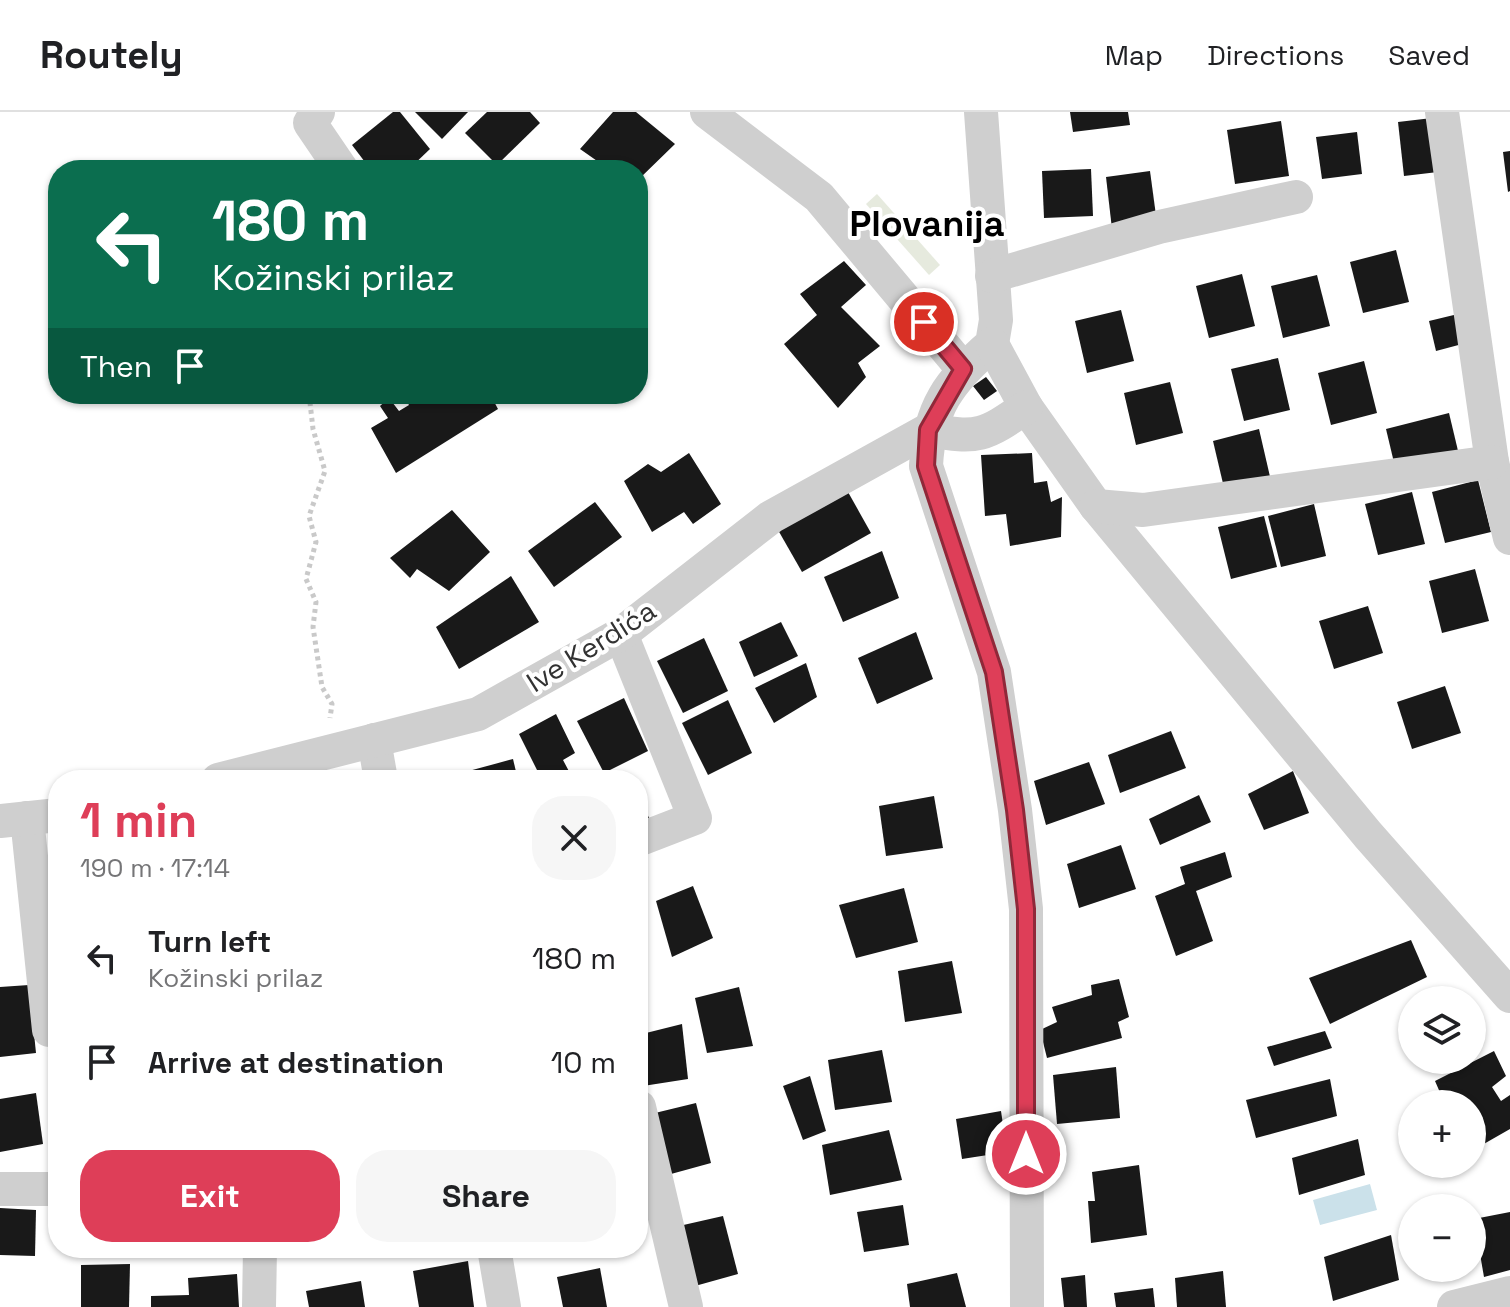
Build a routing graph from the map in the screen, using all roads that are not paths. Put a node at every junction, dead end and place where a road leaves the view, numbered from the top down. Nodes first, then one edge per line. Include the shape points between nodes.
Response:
1 (318, 112) edge
2 (707, 112) edge
3 (981, 112) edge
4 (1442, 112) edge
5 (335, 160) edge
6 (1296, 197) dead end
7 (992, 276) junction
8 (992, 344) junction
9 (963, 369) junction
10 (1026, 407) junction
11 (928, 430) junction
12 (1492, 462) junction
13 (1096, 506) junction
14 (1510, 538) edge
15 (621, 634) junction
16 (374, 740) junction
17 (262, 770) edge
18 (379, 770) edge
19 (28, 818) edge
20 (648, 836) edge
21 (1510, 996) edge
22 (48, 1020) edge
23 (648, 1145) edge
24 (0, 1189) edge
25 (48, 1189) edge
26 (260, 1258) edge
27 (496, 1258) edge
28 (1510, 1293) edge
29 (259, 1307) edge
30 (504, 1307) edge
31 (686, 1307) edge
32 (1027, 1307) edge
33 (1454, 1307) edge

1 - 5 street via 310,123
2 - 9 street via 819,197
3 - 7 street
4 - 12 street
6 - 7 street via 1159,227
7 - 8 street
8 - 9 street
8 - 10 street
9 - 11 street
10 - 11 street via 983,435
10 - 13 street
11 - 15 street, Ive Kerdića via 771,517
11 - 32 street via 926,466 994,672 1017,824 1026,909
12 - 13 street via 1143,510
12 - 14 street
13 - 21 street via 1368,835
15 - 16 street, Ive Kerdića via 478,714
15 - 20 street via 695,818
16 - 17 street, Ive Kerdića
16 - 18 street
19 - 22 street
23 - 31 street
24 - 25 street
26 - 29 street
27 - 30 street
28 - 33 street

